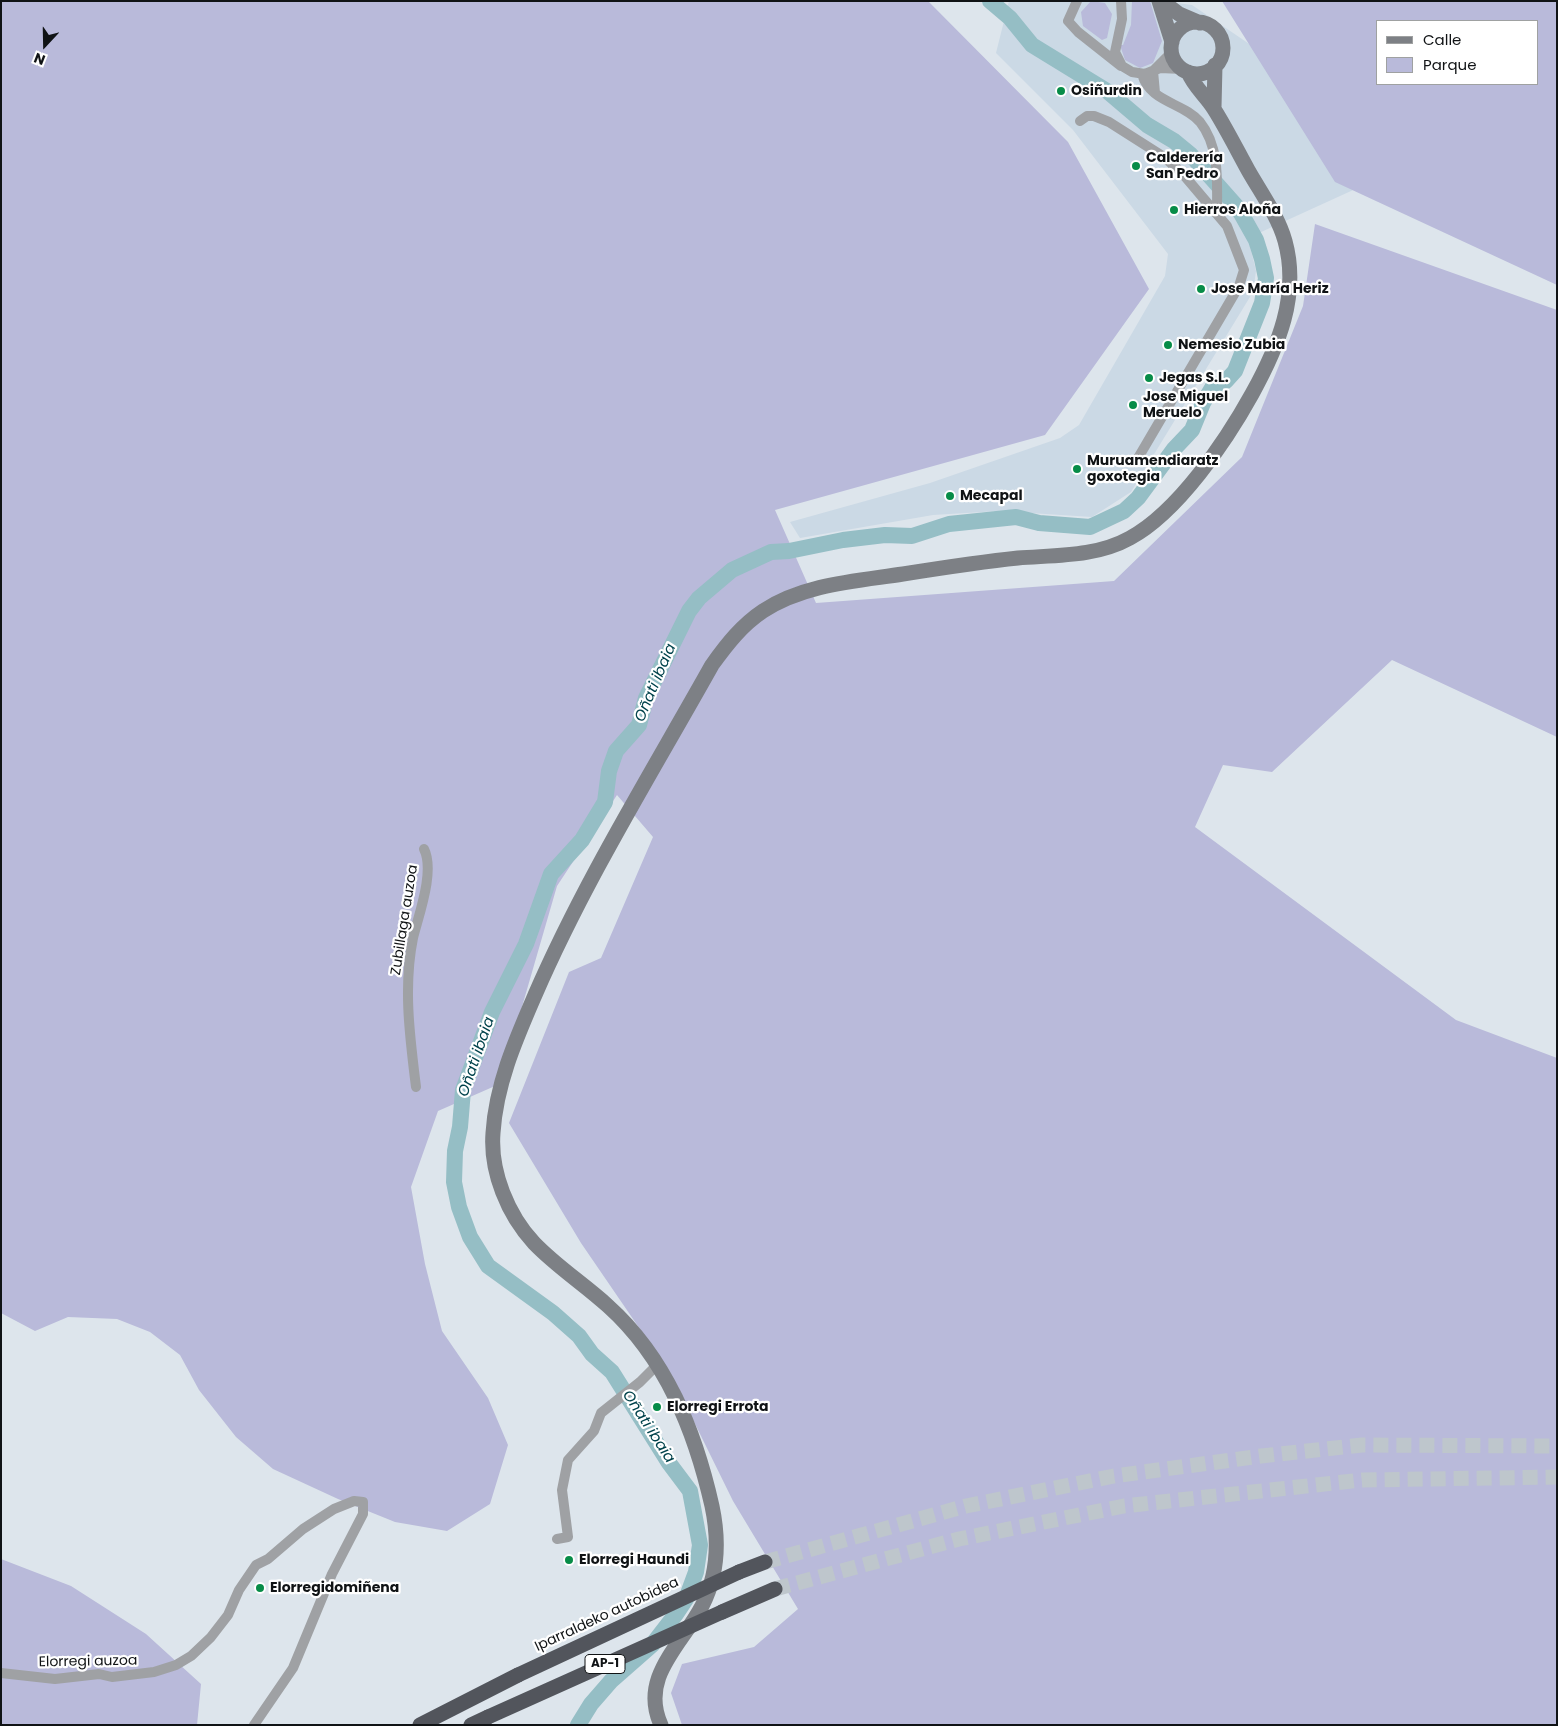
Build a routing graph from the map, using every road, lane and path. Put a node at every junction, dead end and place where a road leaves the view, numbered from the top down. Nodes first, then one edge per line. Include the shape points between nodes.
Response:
1 (1077, 1) edge
2 (1121, 1) edge
3 (1161, 1) edge
4 (1200, 23) junction
5 (1172, 45) junction
6 (1216, 65) junction
7 (1122, 66) junction
8 (1185, 70) junction
9 (1153, 71) junction
10 (1142, 74) junction
11 (1155, 93) junction
12 (1214, 107) junction
13 (1080, 121) dead end
14 (1217, 212) junction
15 (1138, 458) dead end
16 (424, 849) dead end
17 (416, 1087) dead end
18 (658, 1364) junction
19 (557, 1539) dead end
20 (765, 1562) tunnel mouth
21 (775, 1589) tunnel mouth
22 (1, 1672) edge
23 (254, 1725) edge
24 (420, 1725) edge
25 (471, 1725) edge
26 (661, 1725) edge

1 - 7 street via 1068,21
2 - 7 street via 1122,19 1115,52
3 - 4 main road
3 - 5 main road
4 - 5 main road via 1181,28
4 - 6 main road via 1209,26 1222,42 1222,52
5 - 8 main road via 1173,58
5 - 9 street via 1168,56
6 - 8 main road via 1204,73
6 - 12 main road
7 - 10 street
8 - 9 street via 1168,67
8 - 12 main road
9 - 10 street
9 - 11 street
10 - 11 street
11 - 14 street via 1200,122 1217,168
12 - 18 main road via 1279,224 1290,279 1282,327 1265,370 1210,459 1157,518 1140,532 1109,548 980,562 829,586 786,599 749,621 712,665 614,836 551,959 501,1083 492,1134 496,1171 506,1201 534,1242 633,1330
13 - 14 street via 1094,116 1141,141 1170,162
14 - 15 street via 1227,226 1244,270
16 - 17 street, Zubillaga auzoa via 429,859 428,874 413,943 408,989
18 - 19 street via 601,1413 594,1431 568,1460 562,1486 568,1537
18 - 26 main road via 695,1444 712,1506 717,1548 715,1567 702,1605 658,1674 654,1698
20 - 24 highway, Iparraldeko autobidea / AP-1, bridge via 518,1675
21 - 25 highway, AP-1, bridge
22 - 23 street, Elorregi auzoa via 55,1679 99,1674 112,1677 154,1672 176,1665 212,1637 256,1565 334,1509 354,1501 363,1502 363,1514 323,1595 293,1668

